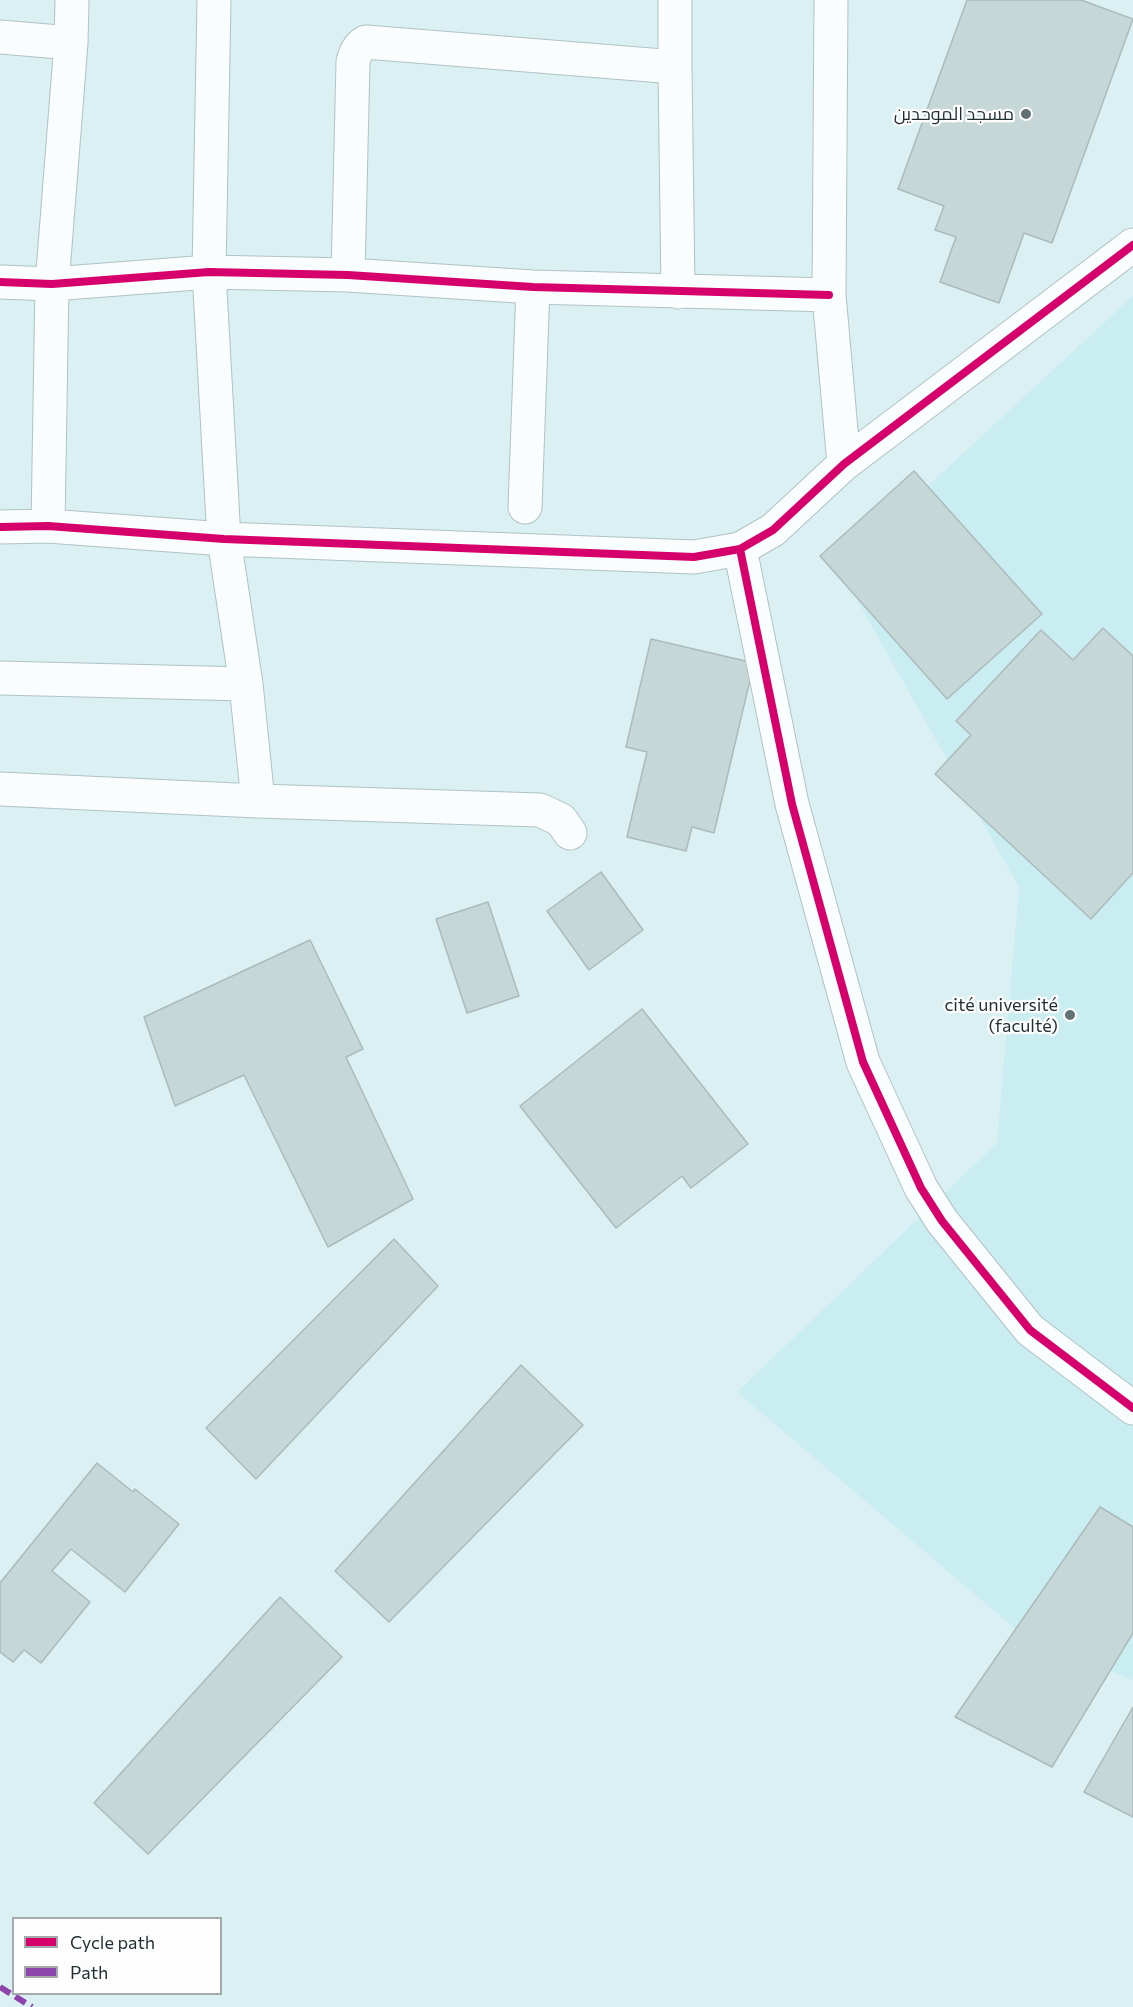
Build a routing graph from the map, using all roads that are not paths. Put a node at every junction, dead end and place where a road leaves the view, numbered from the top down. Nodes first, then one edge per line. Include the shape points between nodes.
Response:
1 (72, 0) edge
2 (214, 0) edge
3 (675, 0) edge
4 (831, 0) edge
5 (0, 37) edge
6 (71, 43) junction
7 (675, 67) junction
8 (1133, 245) edge
9 (209, 272) junction
10 (348, 275) junction
11 (0, 282) edge
12 (52, 284) junction
13 (533, 287) junction
14 (678, 292) junction
15 (829, 295) junction
16 (844, 464) junction
17 (525, 507) dead end
18 (48, 526) junction
19 (0, 527) edge
20 (224, 539) junction
21 (740, 549) junction
22 (0, 678) edge
23 (246, 684) junction
24 (0, 789) edge
25 (258, 801) junction
26 (570, 833) dead end
27 (1133, 1408) edge

1 - 6 street
2 - 9 street
3 - 7 street
4 - 15 street
5 - 6 street
6 - 12 street
7 - 10 street via 362,44 353,62
7 - 14 street
8 - 16 street
9 - 10 street
9 - 12 street
9 - 20 street
10 - 13 street
11 - 12 street
12 - 18 street
13 - 14 street
13 - 17 street
14 - 15 street
15 - 16 street
16 - 21 street via 772,530
18 - 19 street
18 - 20 street
20 - 21 street via 694,557
20 - 23 street
21 - 27 street via 792,804 863,1062 921,1188 942,1221 1030,1330
22 - 23 street
23 - 25 street
24 - 25 street
25 - 26 street via 540,810 561,820

